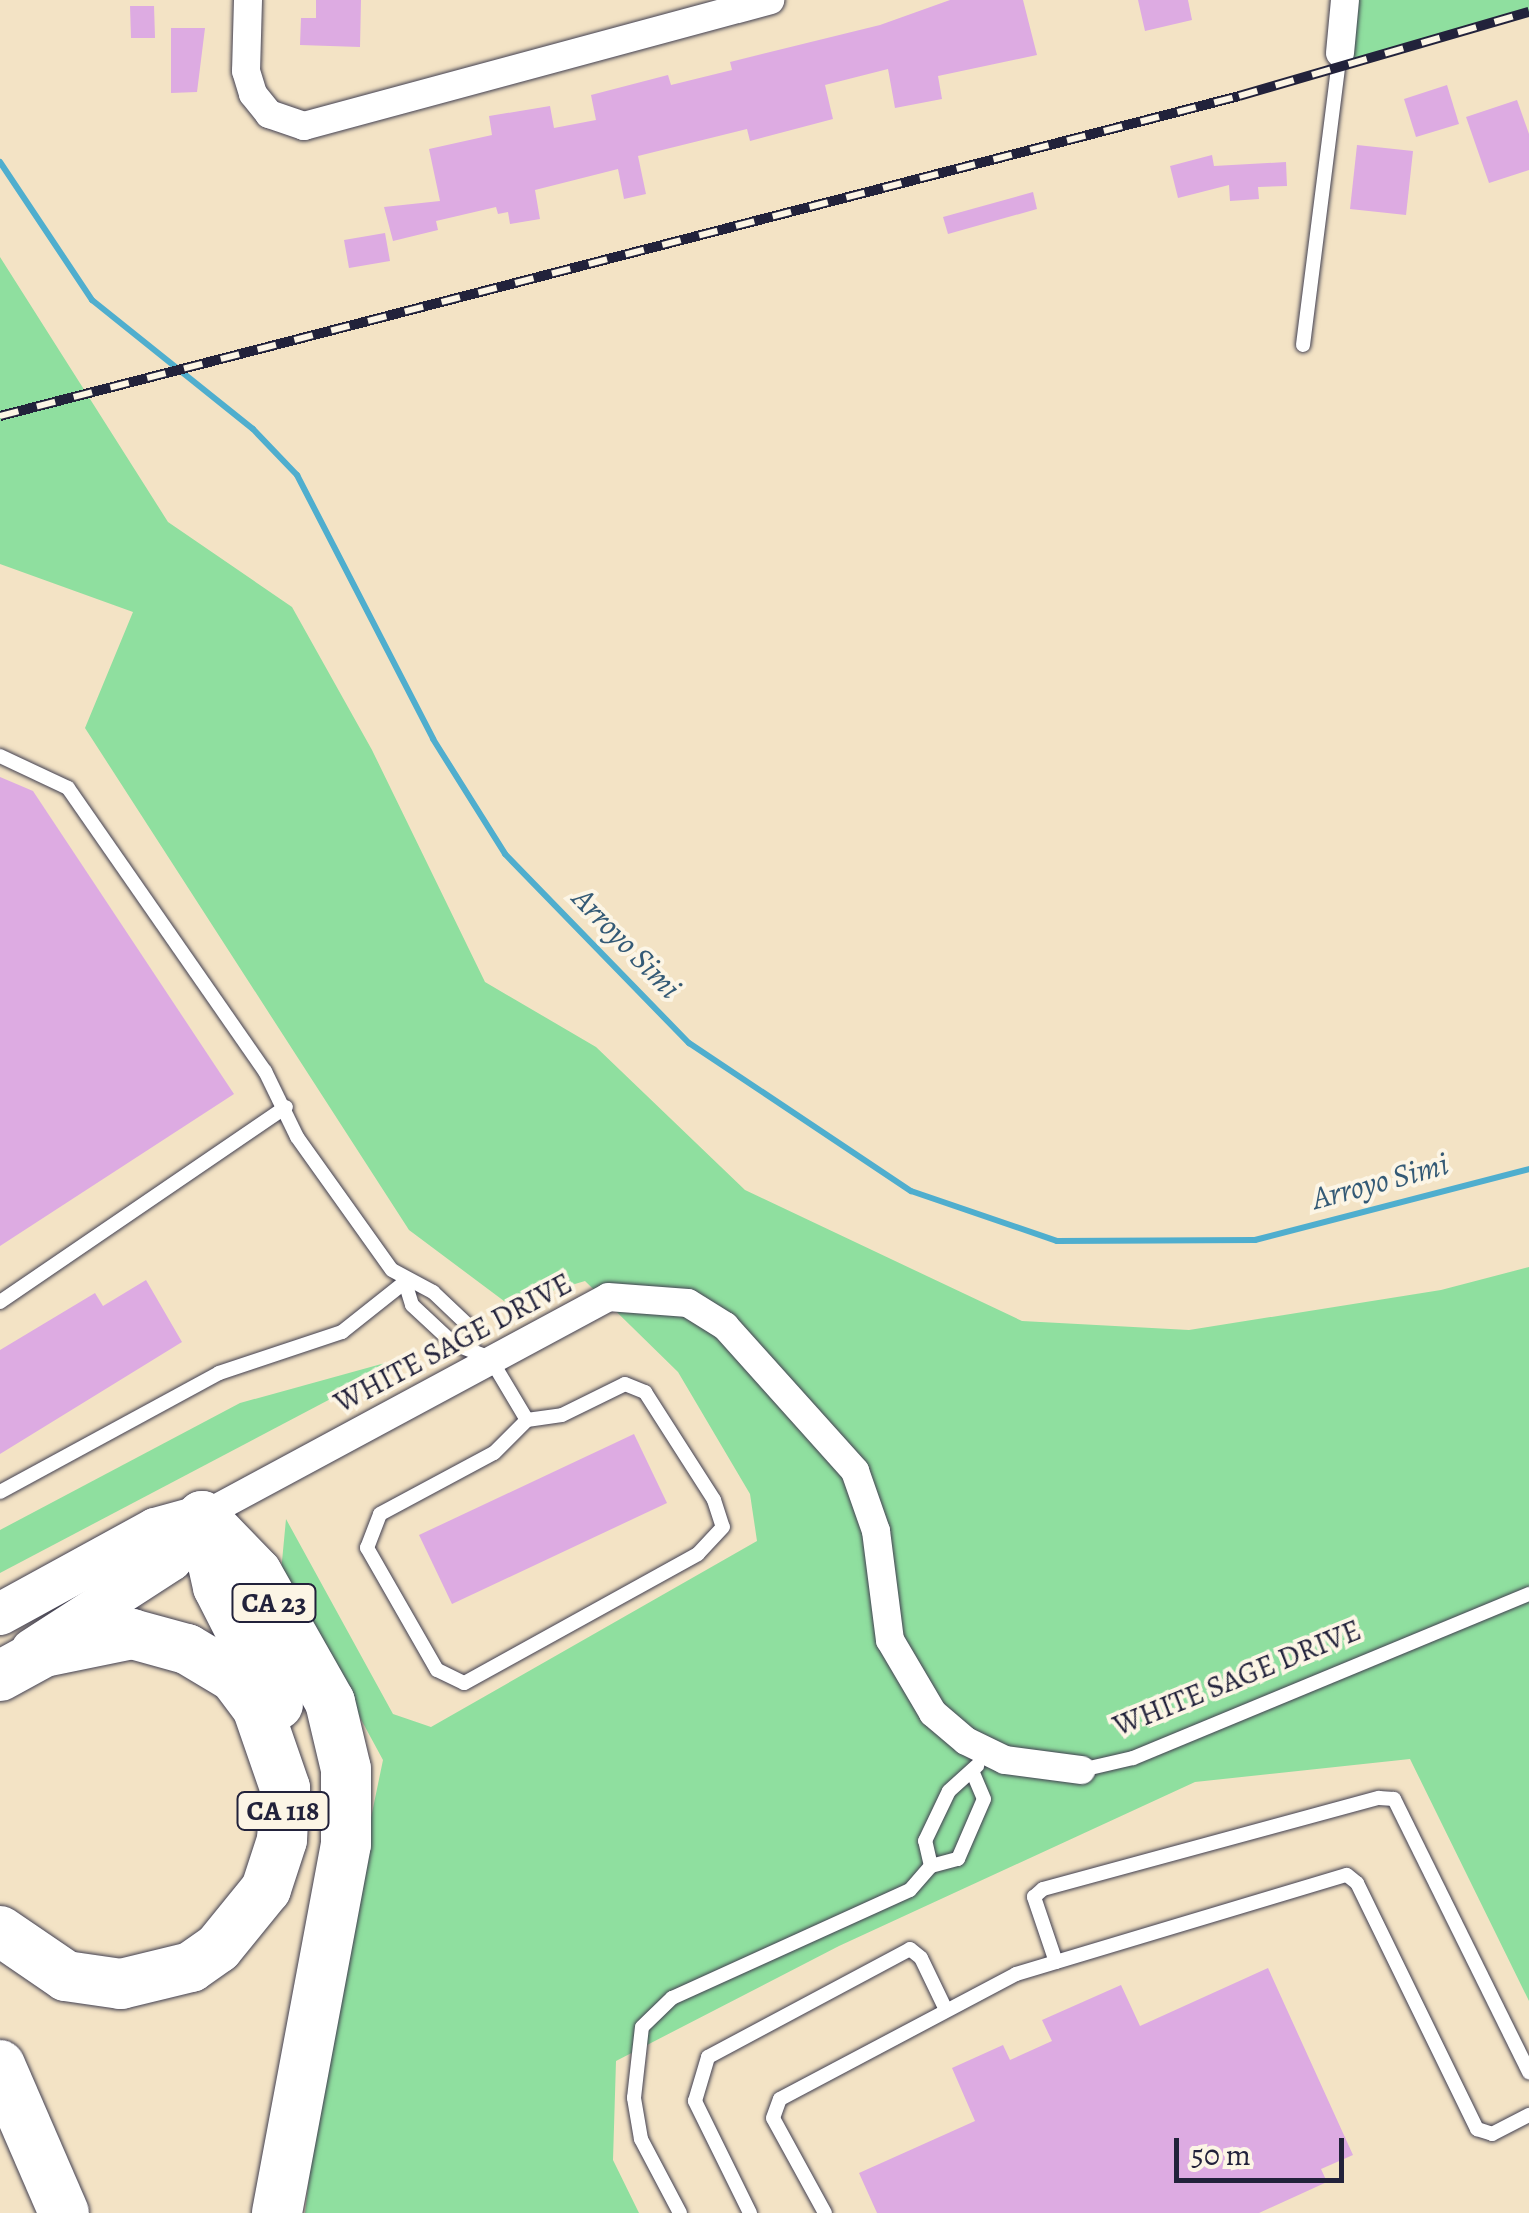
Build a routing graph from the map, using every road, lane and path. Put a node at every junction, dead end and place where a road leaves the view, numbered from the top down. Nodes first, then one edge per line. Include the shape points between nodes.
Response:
1 (248, 0) edge
2 (770, 0) edge
3 (1345, 0) edge
4 (1340, 53) joint
5 (1303, 345) dead end
6 (0, 756) edge
7 (286, 1107) junction
8 (405, 1282) junction
9 (0, 1302) edge
10 (480, 1354) junction
11 (527, 1420) junction
12 (0, 1492) edge
13 (202, 1516) junction
14 (1529, 1594) edge
15 (0, 1614) edge
16 (0, 1674) edge
17 (979, 1762) junction
18 (1081, 1770) joint
19 (284, 1788) junction
20 (932, 1866) junction
21 (0, 1931) edge
22 (1056, 1962) junction
23 (946, 2010) junction
24 (0, 2065) edge
25 (1529, 2072) edge
26 (1529, 2115) edge
27 (64, 2213) edge
28 (277, 2213) edge
29 (680, 2213) edge
30 (750, 2213) edge
31 (825, 2213) edge

1 - 2 street via 246,71 252,94 269,114 304,126
3 - 4 street
4 - 5 lane
6 - 7 lane via 68,788
7 - 8 lane via 298,1137
7 - 9 lane
8 - 10 lane via 412,1305 454,1344
8 - 10 lane via 433,1292 473,1330
8 - 12 lane via 342,1332 219,1373
10 - 11 lane
10 - 13 street, WHITE SAGE DRIVE
10 - 17 street, WHITE SAGE DRIVE via 608,1297 670,1298 726,1326 855,1471 870,1505 884,1610 901,1667
11 - 11 lane via 562,1416 625,1384 645,1392 714,1500 722,1527 698,1554 464,1683 437,1670 366,1548 380,1514 494,1453
13 - 15 main road via 155,1528
13 - 16 main road via 171,1560
13 - 19 highway via 218,1588 282,1712
13 - 28 highway, CA 23 via 257,1573 330,1702 346,1769 346,1844
14 - 18 lane, WHITE SAGE DRIVE via 1133,1758
16 - 19 highway, CA 118 via 44,1652 132,1634 187,1649 234,1676 257,1708
17 - 18 street, WHITE SAGE DRIVE
17 - 20 lane via 949,1791 925,1841
17 - 20 lane via 984,1799 973,1829 958,1859
19 - 21 highway, CA 118 via 282,1840 266,1888 218,1948 190,1966 121,1984 66,1976
20 - 29 lane via 910,1890 672,1998 642,2027 634,2098 640,2140
22 - 23 lane
22 - 25 lane via 1034,1897 1043,1888 1379,1798 1394,1800
22 - 26 lane via 1347,1875 1357,1883 1477,2129 1492,2134
23 - 30 lane via 922,1958 910,1949 708,2057 695,2100
23 - 31 lane via 780,2100 773,2118
24 - 27 highway

